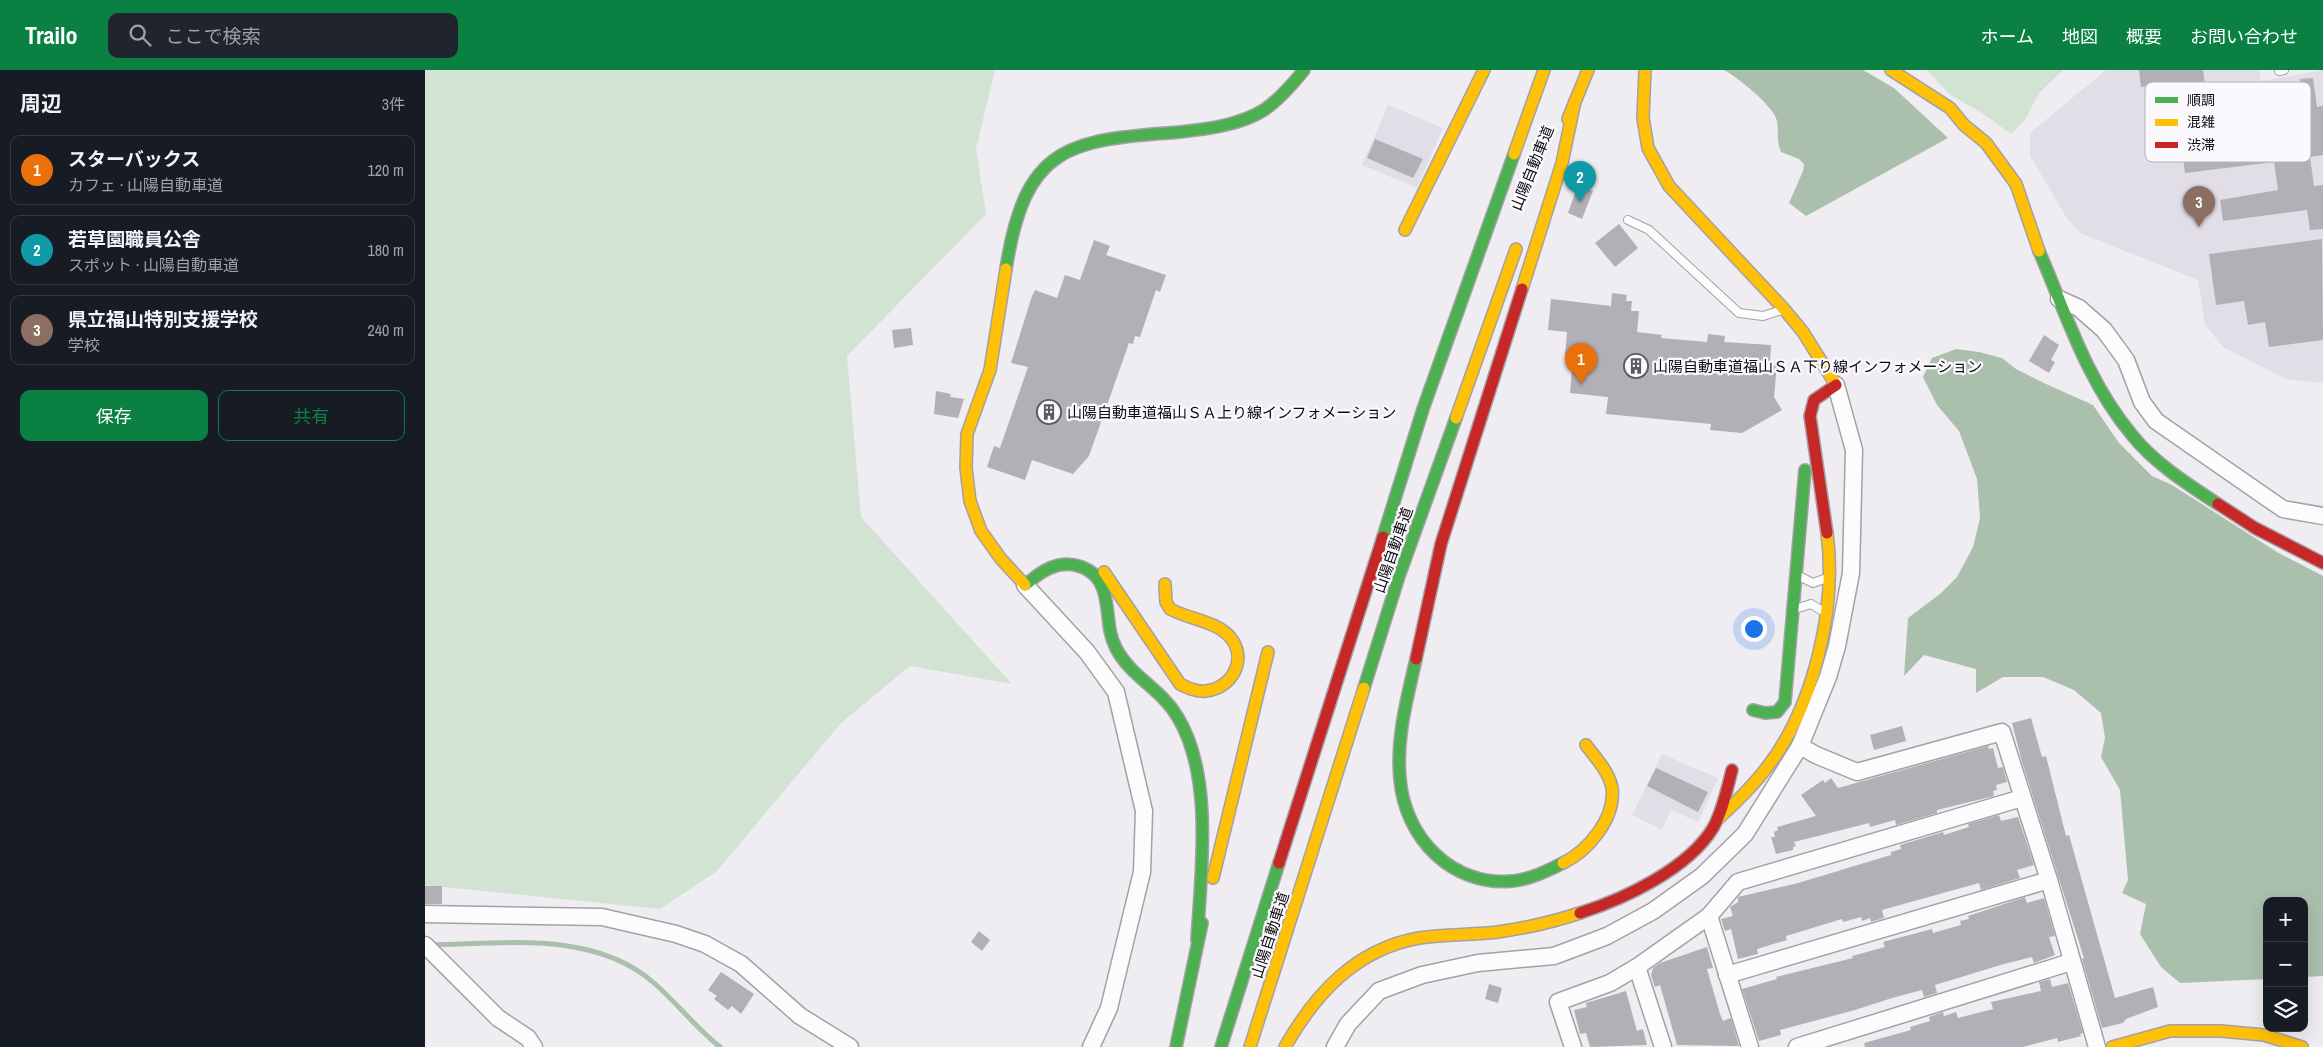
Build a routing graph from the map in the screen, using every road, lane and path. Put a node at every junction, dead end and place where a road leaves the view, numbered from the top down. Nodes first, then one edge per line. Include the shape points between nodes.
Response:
1 (1304, 70) edge
2 (1484, 70) edge
3 (1588, 70) edge
4 (1645, 70) edge
5 (1891, 70) edge
6 (1543, 73) edge
7 (1575, 101) junction
8 (1549, 166) dead end
9 (1627, 220) dead end
10 (1405, 230) dead end
11 (1520, 239) dead end
12 (2059, 299) junction
13 (1784, 309) junction
14 (1836, 385) junction
15 (2323, 516) edge
16 (2323, 563) edge
17 (1797, 570) junction
18 (1830, 571) junction
19 (1165, 584) dead end
20 (1025, 586) junction
21 (1792, 616) junction
22 (1826, 618) junction
23 (1155, 647) junction
24 (1268, 652) dead end
25 (1154, 661) dead end
26 (1129, 667) junction
27 (1145, 669) dead end
28 (1201, 692) junction
29 (1192, 701) dead end
30 (1753, 710) dead end
31 (1186, 718) dead end
32 (1185, 732) junction
33 (1586, 745) dead end
34 (1800, 746) junction
35 (1732, 770) dead end
36 (2022, 798) junction
37 (1717, 820) junction
38 (2049, 880) junction
39 (425, 914) edge
40 (1709, 916) junction
41 (1197, 940) junction
42 (425, 945) edge
43 (2071, 962) junction
44 (1637, 967) junction
45 (1727, 975) junction
46 (534, 1047) edge
47 (850, 1047) edge
48 (1091, 1047) edge
49 (1176, 1047) edge
50 (1221, 1047) edge
51 (1250, 1047) edge
52 (1285, 1047) edge
53 (1335, 1047) edge
54 (1573, 1047) edge
55 (1663, 1047) edge
56 (1750, 1047) edge
57 (1797, 1047) edge
58 (2097, 1047) edge
59 (2112, 1047) edge
60 (2302, 1047) edge

1 - 20 main road via 1291,89 1252,117 1229,126 1117,137 1082,144 1055,158 1030,183 1014,230 990,369 968,428 967,469 972,509 991,550
2 - 10 main road
3 - 7 main road, 山陽自動車道
4 - 13 main road via 1643,118 1648,148 1669,186
5 - 12 main road via 1950,108 1986,143 2016,184
6 - 50 main road, 山陽自動車道 via 1417,428
7 - 8 main road, 山陽自動車道
7 - 33 main road via 1562,163 1441,544 1401,728 1399,765 1405,807 1415,830 1430,849 1447,865 1469,876 1509,882 1543,875 1567,863 1583,849 1600,830 1610,812 1613,793 1607,777
9 - 13 lane via 1649,230 1739,312 1763,316
11 - 51 main road, 山陽自動車道 via 1399,576
12 - 15 street via 2079,308 2105,330 2126,360 2142,402 2156,421 2283,509
12 - 16 main road via 2095,382 2132,436 2182,481 2255,528
13 - 14 main road via 1803,332
14 - 17 main road via 1807,400 1801,414 1805,474
14 - 18 main road via 1814,400 1809,416
14 - 34 street via 1853,450 1851,573 1828,677
17 - 18 lane via 1801,577 1813,583 1820,582
17 - 21 main road
18 - 22 main road
19 - 28 main road via 1166,602 1170,609 1219,629 1237,647 1238,662 1231,679 1217,688
20 - 23 main road via 1043,567 1057,559 1075,557 1093,562 1107,575
20 - 26 main road via 1058,564 1076,565 1092,573 1102,587 1111,635
20 - 48 street via 1087,652 1116,692 1144,811 1142,872 1109,1008
21 - 22 lane via 1804,604 1811,604
21 - 30 main road via 1785,702 1777,712
22 - 37 main road via 1812,675 1791,728 1751,788
23 - 25 lane
23 - 28 main road via 1180,684
24 - 41 main road
26 - 27 lane
26 - 32 main road via 1171,707
28 - 29 lane
31 - 32 lane
32 - 41 main road via 1201,815
34 - 36 street via 1857,772 2002,732
34 - 53 street via 1745,834 1702,876 1653,911 1607,936 1554,956 1478,963 1422,975 1379,991 1348,1024
35 - 37 main road
36 - 38 street
36 - 40 street via 1738,882
37 - 52 main road via 1708,835 1676,865 1630,895 1604,906 1568,919 1529,927 1422,938 1375,952 1338,976 1321,992 1298,1022
38 - 43 street
38 - 45 street
39 - 47 street via 602,917 676,934 705,944 741,964 800,1016
40 - 44 street
40 - 45 street
41 - 49 main road
42 - 46 street via 498,1018 528,1038
43 - 57 street
43 - 58 street
44 - 54 street via 1610,983 1558,1002
44 - 55 street
45 - 56 street
59 - 60 main road via 2170,1031 2221,1031 2264,1034

